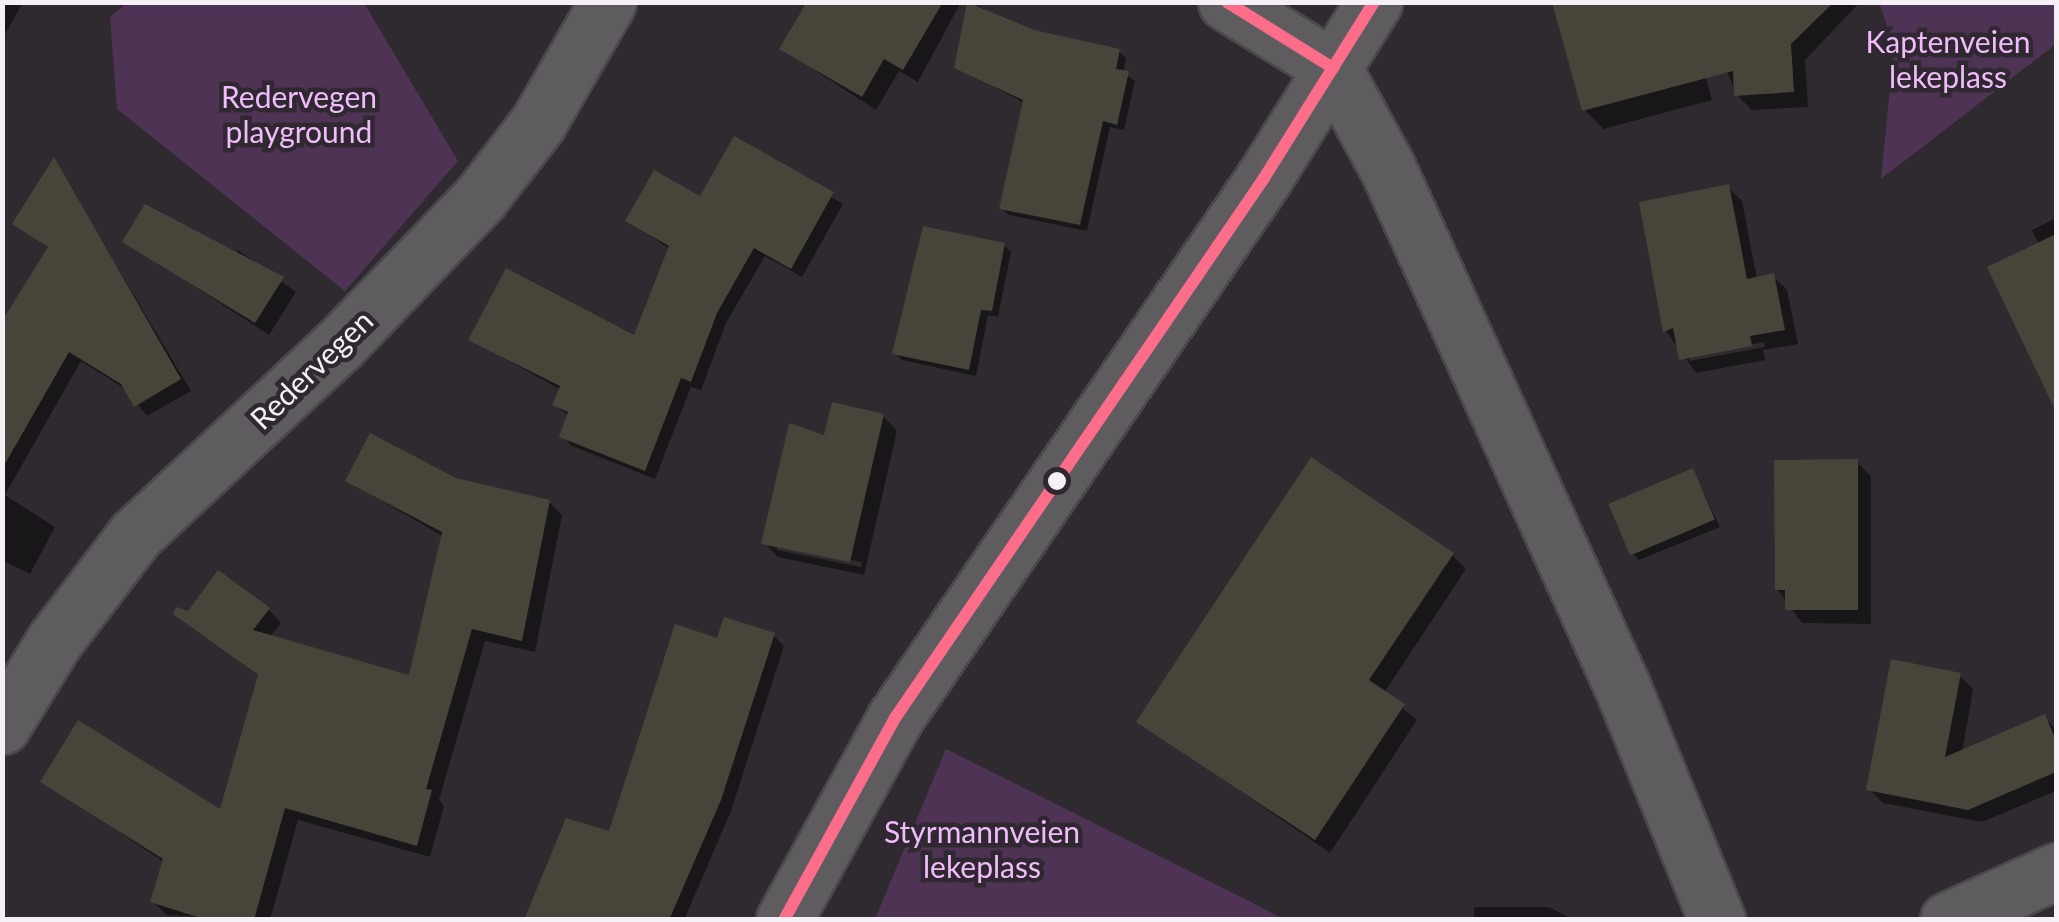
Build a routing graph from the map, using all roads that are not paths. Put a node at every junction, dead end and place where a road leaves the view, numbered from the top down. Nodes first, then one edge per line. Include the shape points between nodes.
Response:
1 (608, 2) edge
2 (1226, 2) edge
3 (1374, 2) edge
4 (1333, 68) junction
5 (2, 726) edge
6 (2056, 871) edge
7 (784, 920) edge
8 (1716, 920) edge
9 (1948, 920) edge

1 - 5 street, Redervegen via 538,123 480,198 338,345 135,535 55,640
2 - 4 street
3 - 4 street
4 - 7 street via 895,718
4 - 8 street via 1388,170 1580,591
6 - 9 street

